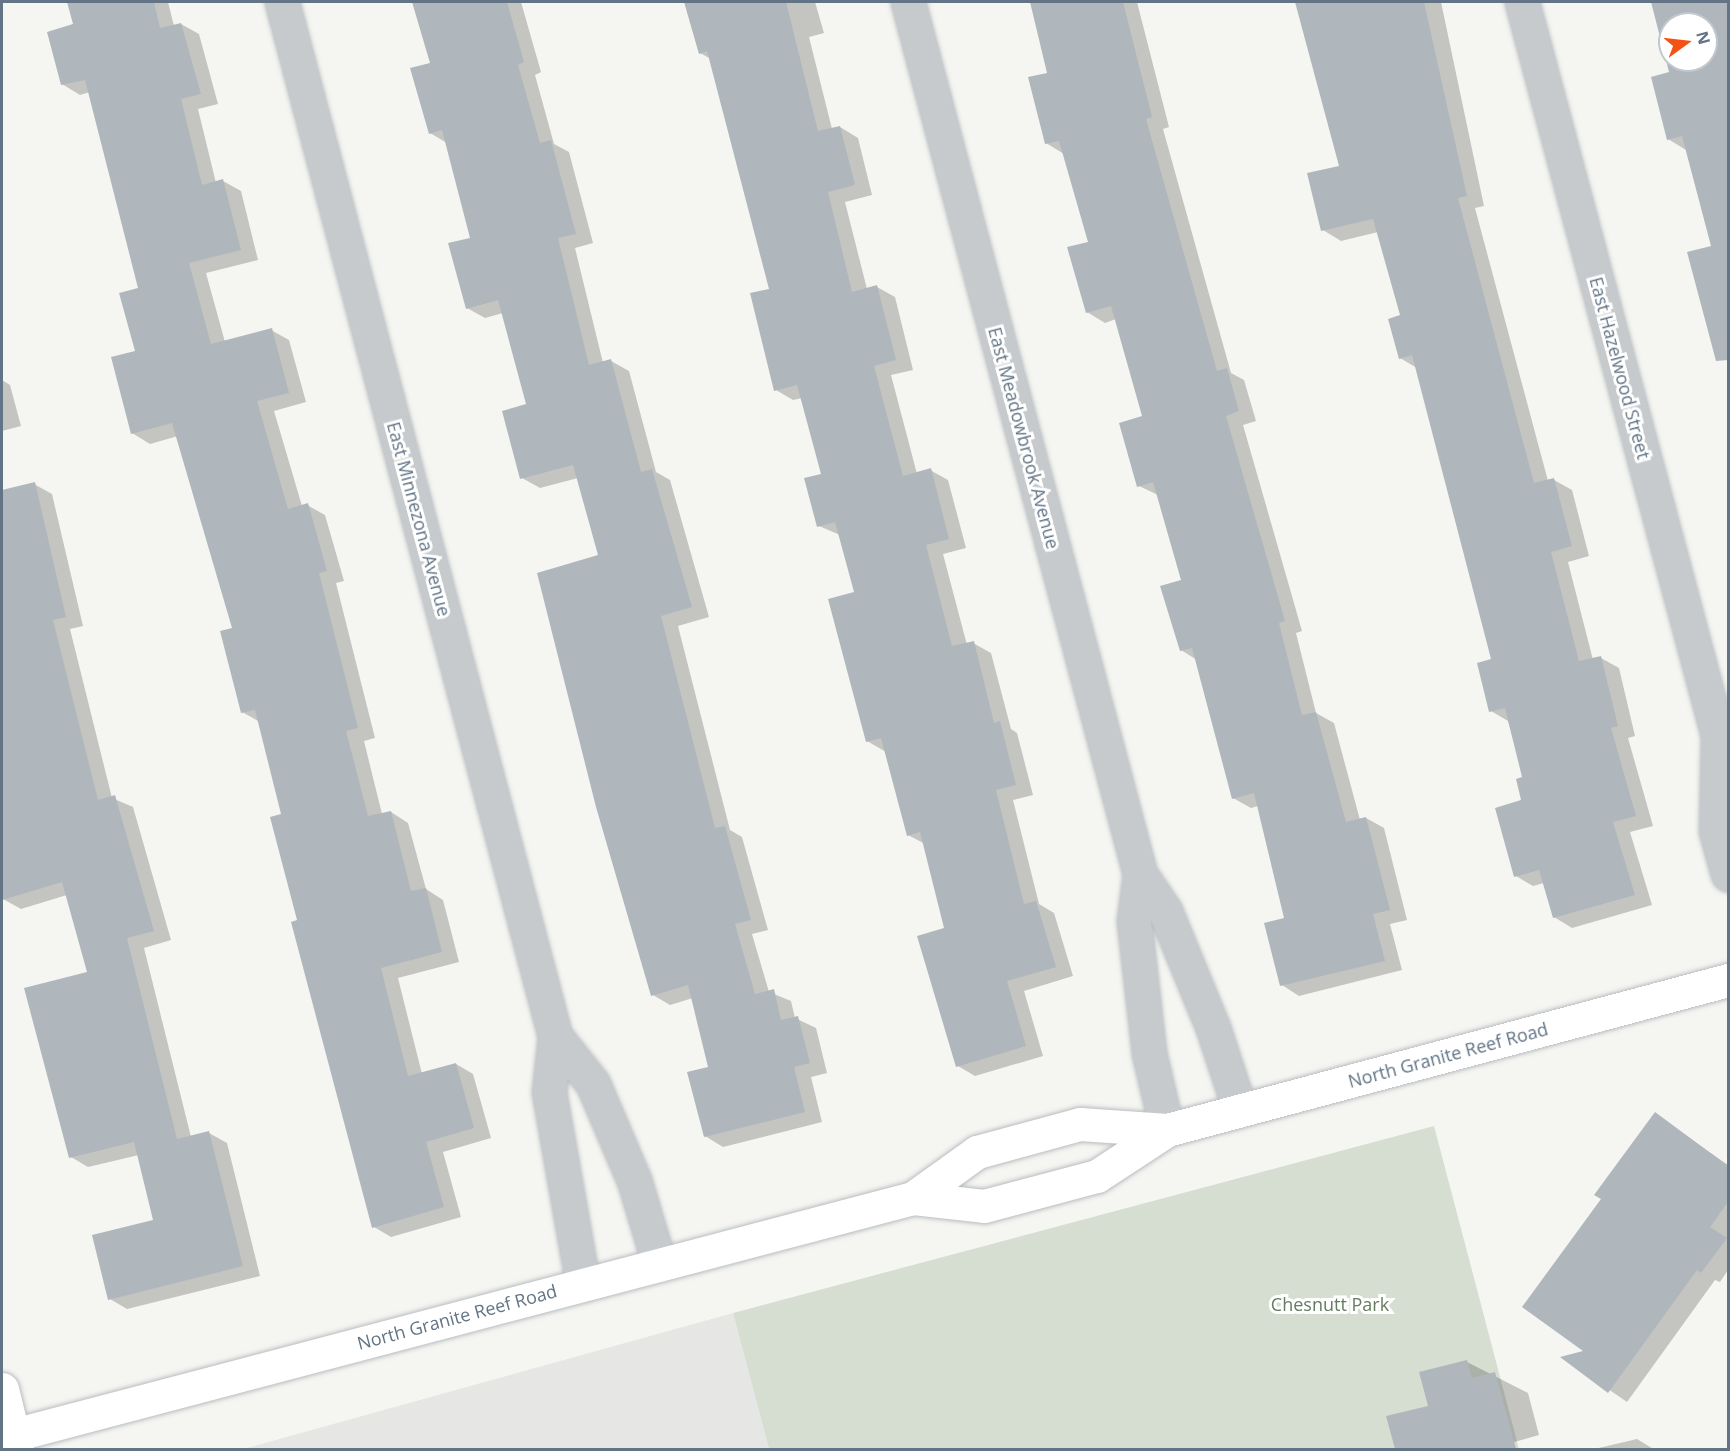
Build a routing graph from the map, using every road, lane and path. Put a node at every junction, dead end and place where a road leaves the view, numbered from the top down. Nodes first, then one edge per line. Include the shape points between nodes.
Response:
1 (282, 2) edge
2 (908, 2) edge
3 (1522, 2) edge
4 (1723, 743) edge
5 (1140, 874) junction
6 (1728, 874) edge
7 (1728, 980) edge
8 (555, 1036) junction
9 (1240, 1110) junction
10 (1167, 1130) junction
11 (913, 1197) junction
12 (659, 1263) junction
13 (583, 1284) junction
14 (2, 1389) edge
15 (11, 1441) edge

1 - 8 street, East Minnezona Avenue
2 - 5 street, East Meadowbrook Avenue
3 - 4 street, East Hazelwood Street
4 - 6 street, East Hazelwood Street via 1716,831
5 - 9 street, East Meadowbrook Avenue via 1165,911 1213,1028
5 - 10 street, East Meadowbrook Avenue via 1135,933 1149,1053
7 - 9 street, North Granite Reef Road
8 - 12 street, East Minnezona Avenue via 593,1084 634,1180
8 - 13 street, East Minnezona Avenue via 549,1092
9 - 10 street, North Granite Reef Road
10 - 11 street, North Granite Reef Road via 1080,1124 1057,1130 977,1152
10 - 11 street, North Granite Reef Road via 1097,1176 984,1206
11 - 12 street, North Granite Reef Road
12 - 13 street, North Granite Reef Road
13 - 15 street, North Granite Reef Road
14 - 15 street

